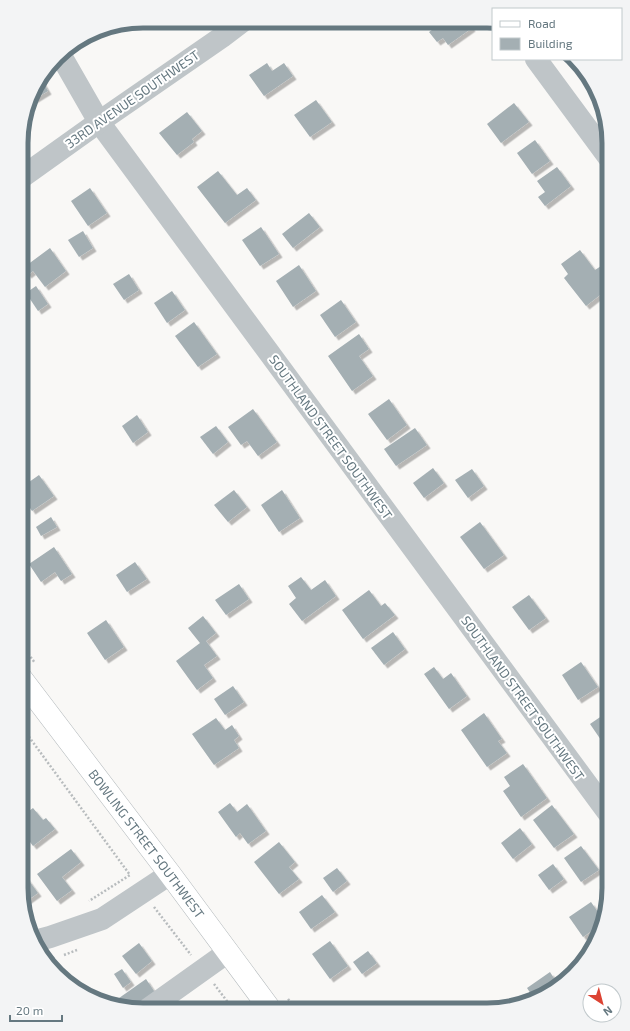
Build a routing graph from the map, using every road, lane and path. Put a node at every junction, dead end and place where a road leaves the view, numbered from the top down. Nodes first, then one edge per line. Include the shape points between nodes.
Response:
1 (234, 28) edge
2 (63, 60) edge
3 (537, 60) edge
4 (99, 122) junction
5 (602, 149) edge
6 (28, 173) edge
7 (28, 687) edge
8 (28, 735) edge
9 (602, 805) edge
10 (170, 874) junction
11 (88, 902) dead end
12 (40, 940) edge
13 (228, 952) junction
14 (156, 1003) edge
15 (266, 1003) edge

1 - 4 street, 33RD AVENUE SOUTHWEST
2 - 4 street, SOUTHLAND STREET SOUTHWEST
3 - 5 street
4 - 6 street, 33RD AVENUE SOUTHWEST
4 - 9 street, SOUTHLAND STREET SOUTHWEST
7 - 10 main road, BOWLING STREET SOUTHWEST
8 - 11 path via 130,874
10 - 12 street via 102,919
10 - 13 main road, BOWLING STREET SOUTHWEST
13 - 14 street
13 - 15 main road, BOWLING STREET SOUTHWEST

